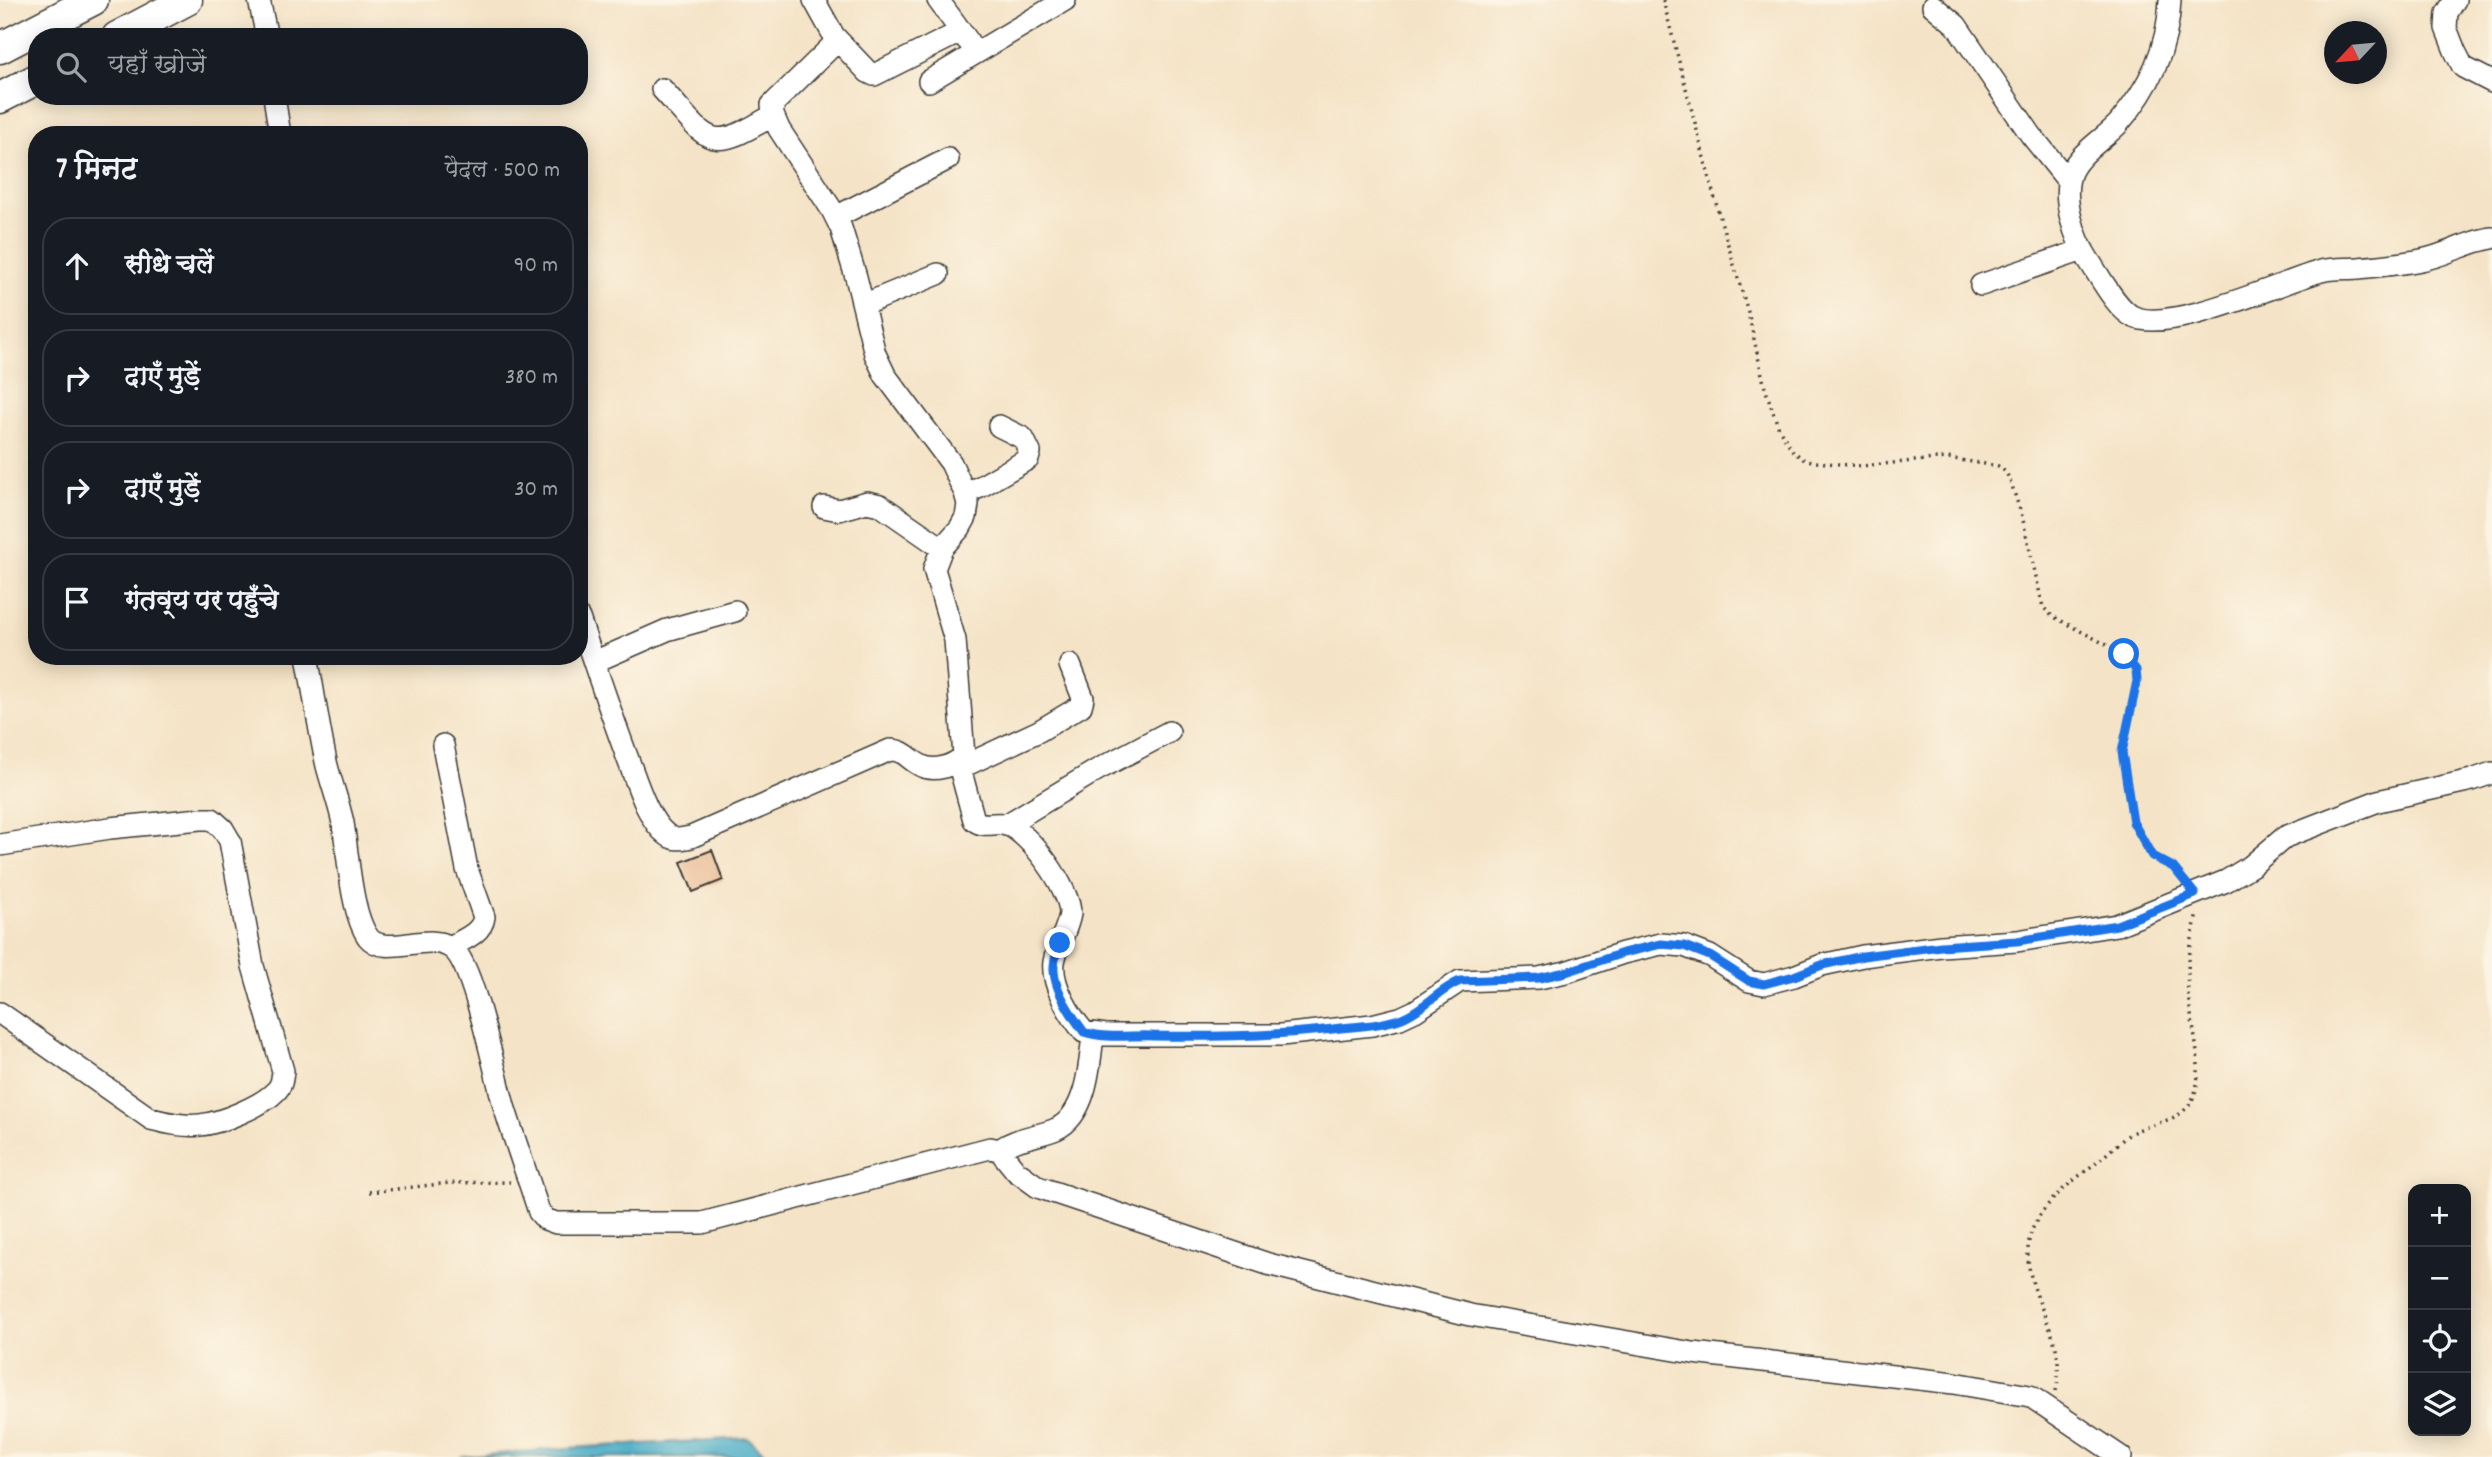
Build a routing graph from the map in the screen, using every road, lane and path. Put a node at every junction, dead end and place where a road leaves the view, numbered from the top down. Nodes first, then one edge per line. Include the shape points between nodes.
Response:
1 (93, 0) edge
2 (187, 0) edge
3 (259, 0) edge
4 (814, 0) edge
5 (937, 0) edge
6 (1065, 0) edge
7 (1663, 0) edge
8 (2170, 0) edge
9 (2451, 2) edge
10 (1933, 6) dead end
11 (39, 28) edge
12 (134, 28) edge
13 (265, 28) edge
14 (960, 32) junction
15 (28, 34) edge
16 (834, 36) junction
17 (0, 48) edge
18 (980, 52) junction
19 (929, 81) dead end
20 (2492, 82) edge
21 (28, 84) edge
22 (662, 89) dead end
23 (0, 99) edge
24 (275, 105) edge
25 (773, 115) junction
26 (279, 126) edge
27 (948, 159) dead end
28 (2068, 181) junction
29 (836, 217) junction
30 (2492, 238) edge
31 (2082, 250) junction
32 (938, 274) dead end
33 (1981, 285) dead end
34 (863, 305) junction
35 (999, 426) dead end
36 (965, 492) junction
37 (824, 507) dead end
38 (942, 548) junction
39 (735, 611) dead end
40 (588, 644) edge
41 (594, 662) junction
42 (309, 665) edge
43 (1070, 665) dead end
44 (1169, 732) dead end
45 (443, 745) dead end
46 (959, 764) junction
47 (2492, 773) edge
48 (1006, 825) junction
49 (0, 845) edge
50 (2195, 894) junction
51 (450, 947) junction
52 (0, 1013) edge
53 (1093, 1034) junction
54 (999, 1150) junction
55 (530, 1182) junction
56 (369, 1192) dead end
57 (2053, 1410) junction
58 (2121, 1457) edge

1 - 11 highway
2 - 12 highway
3 - 13 street
4 - 16 street
5 - 14 street
6 - 18 street
7 - 50 path via 1779,429 1793,451 1816,462 1861,466 1947,458 1998,466 2006,472 2022,516 2043,607 2124,654 2136,670 2122,752 2133,822 2152,856 2173,867
8 - 28 street via 2160,60 2118,123 2076,164
9 - 20 street via 2446,28 2463,67
10 - 28 street via 1956,25
14 - 16 street via 874,75
14 - 18 street
15 - 17 highway
16 - 25 street via 833,45 772,105
18 - 19 street
21 - 23 highway
22 - 25 street via 705,136 716,141 733,138
24 - 26 street
25 - 29 street
27 - 29 street
28 - 31 street via 2072,219
29 - 34 street
30 - 31 street via 2424,260 2323,271 2157,322 2132,317 2119,305
31 - 33 street
32 - 34 street
34 - 36 street via 885,374 951,463
35 - 36 street via 1023,439 1028,458
36 - 38 street via 966,517
37 - 38 street via 839,510 867,502 880,505
38 - 46 street via 934,569 955,640 965,749
39 - 41 street via 667,630
40 - 41 street
41 - 46 street via 642,795 659,828 678,840 890,750 904,752 930,768
42 - 51 street via 358,916 368,936 387,946 424,942
43 - 46 street via 1083,698 1081,706 1039,731
44 - 48 street
45 - 51 street via 467,869 484,917 479,930
46 - 48 street via 974,820
47 - 50 street via 2378,801 2285,837 2251,866
48 - 53 street via 1036,850 1064,889 1070,914 1054,973 1075,1021 1084,1032
49 - 52 street via 200,819 212,820 223,829 234,855 253,966 282,1081 260,1102 201,1125 151,1119
50 - 53 street via 2117,925 2017,941 1863,956 1764,984 1749,981 1710,956 1684,946 1661,944 1539,978 1460,981 1415,1011 1372,1025 1281,1035
50 - 57 path via 2198,905 2188,991 2197,1073 2194,1097 2173,1118 2130,1135 2063,1190 2039,1215 2031,1233 2029,1264 2056,1349 2059,1378
51 - 55 street via 459,955 470,981
53 - 54 street via 1084,1094 1069,1118 1056,1129
54 - 55 street via 948,1158 702,1223 556,1223 539,1212
54 - 57 street via 1016,1171 1038,1187 1268,1264 1470,1315 1693,1353 1954,1383 2030,1396
55 - 56 path via 450,1183
57 - 58 street

